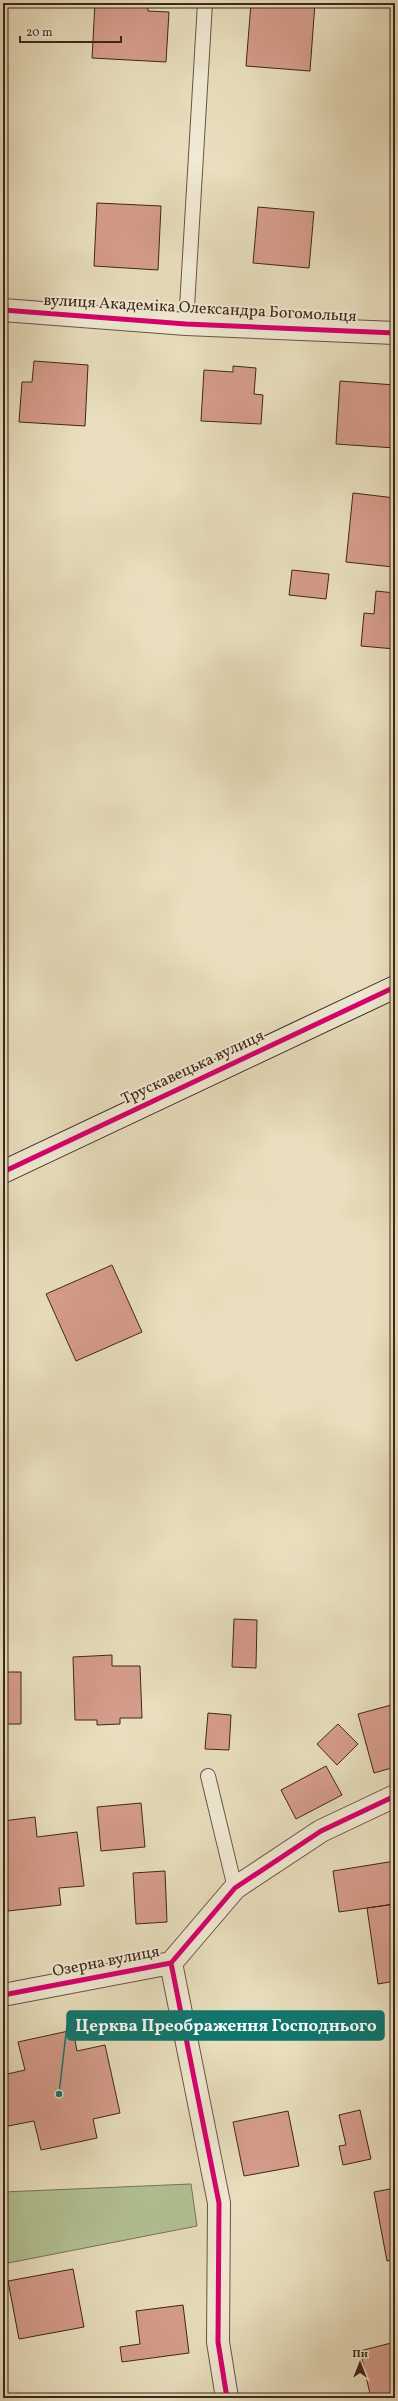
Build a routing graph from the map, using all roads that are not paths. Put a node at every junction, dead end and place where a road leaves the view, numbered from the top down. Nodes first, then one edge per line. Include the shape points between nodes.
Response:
1 (205, 3) edge
2 (3, 310) edge
3 (186, 324) junction
4 (395, 332) edge
5 (395, 987) edge
6 (3, 1172) edge
7 (208, 1776) dead end
8 (395, 1796) edge
9 (235, 1888) junction
10 (170, 1962) junction
11 (3, 1995) edge
12 (227, 2398) edge

1 - 3 lane
2 - 3 street, вулиця Академіка Олександра Богомольця
3 - 4 street, вулиця Академіка Олександра Богомольця
5 - 6 street, Трускавецька вулиця
7 - 9 lane
8 - 9 street, Озерна вулиця via 321,1832
9 - 10 street, Озерна вулиця
10 - 11 street, Озерна вулиця
10 - 12 street via 219,2203 218,2342

